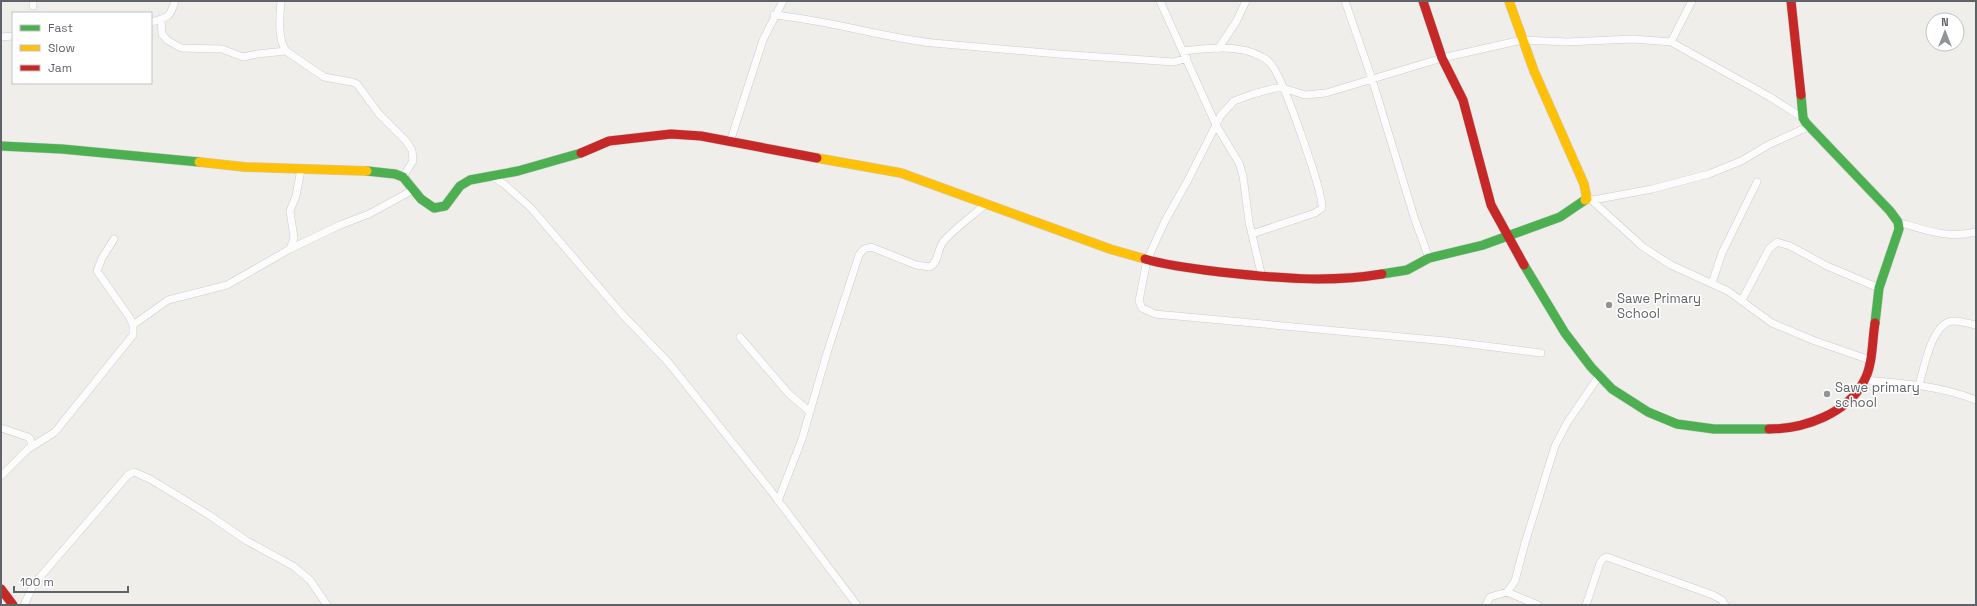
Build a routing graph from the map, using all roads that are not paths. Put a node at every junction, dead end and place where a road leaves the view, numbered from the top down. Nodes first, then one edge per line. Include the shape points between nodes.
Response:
1 (175, 1) edge
2 (281, 1) edge
3 (783, 1) edge
4 (1160, 1) edge
5 (1246, 1) edge
6 (1345, 1) edge
7 (1423, 1) edge
8 (1509, 1) edge
9 (1692, 1) edge
10 (1791, 1) edge
11 (774, 15) junction
12 (161, 19) junction
13 (152, 22) edge
14 (12, 36) edge
15 (1, 37) edge
16 (1522, 40) junction
17 (1671, 42) junction
18 (1218, 48) junction
19 (286, 50) junction
20 (1183, 50) junction
21 (1187, 58) junction
22 (1442, 58) junction
23 (1372, 79) junction
24 (1283, 88) junction
25 (1803, 118) junction
26 (1216, 125) junction
27 (1808, 127) junction
28 (730, 142) junction
29 (1, 146) edge
30 (300, 169) junction
31 (492, 176) junction
32 (403, 177) junction
33 (1757, 182) dead end
34 (413, 190) junction
35 (1590, 198) junction
36 (986, 204) junction
37 (1898, 222) junction
38 (1976, 232) edge
39 (1252, 234) junction
40 (1508, 236) junction
41 (114, 239) dead end
42 (290, 249) junction
43 (1429, 258) junction
44 (1147, 260) junction
45 (1262, 277) junction
46 (1712, 283) junction
47 (1879, 288) junction
48 (1742, 300) junction
49 (133, 325) junction
50 (1976, 325) edge
51 (740, 337) dead end
52 (1541, 353) dead end
53 (1870, 360) junction
54 (1599, 376) junction
55 (1865, 380) junction
56 (1918, 385) junction
57 (1976, 400) edge
58 (810, 412) junction
59 (1, 428) edge
60 (32, 446) junction
61 (1, 476) edge
62 (778, 501) junction
63 (1, 589) edge
64 (1506, 592) junction
65 (13, 605) edge
66 (24, 605) edge
67 (327, 605) edge
68 (857, 605) edge
69 (1486, 605) edge
70 (1538, 605) edge
71 (1586, 605) edge
72 (1725, 605) edge

1 - 12 street via 172,13
2 - 19 street via 280,20 283,46
3 - 11 street
4 - 20 street
5 - 18 street via 1236,22
6 - 23 street
7 - 22 street
8 - 16 street
9 - 17 street
10 - 25 street
11 - 21 street via 814,20 926,42 1174,62
11 - 28 street via 760,46
12 - 13 street
12 - 19 street via 162,34 167,40 182,48 222,48 243,57
14 - 15 street
16 - 17 street via 1567,42 1633,39
16 - 22 street
16 - 35 street via 1548,106
17 - 25 street
18 - 20 street
18 - 24 street via 1235,49 1262,56 1272,65
19 - 32 street via 324,76 357,84 379,114 412,150 414,161
20 - 21 street
21 - 26 street
22 - 23 street
22 - 40 street via 1463,100 1491,205
23 - 24 street via 1315,95 1305,95
23 - 43 street
24 - 26 street via 1275,88 1234,101
24 - 39 street via 1310,161 1322,208
25 - 27 street
26 - 39 street via 1239,163
26 - 44 street
27 - 35 street via 1709,174 1652,189
27 - 37 street
28 - 31 street via 701,136 671,134 626,138 609,141 574,156
28 - 36 street via 902,173
29 - 30 street via 62,149 245,167
30 - 32 street via 368,171
30 - 42 street via 296,196 290,211 294,238
31 - 34 street via 464,182 450,202 438,208 428,206
31 - 62 street via 531,208 622,314 668,362
32 - 34 street
33 - 46 street via 1722,253
34 - 42 street via 369,214
35 - 40 street via 1570,212
35 - 46 street via 1643,247 1671,265
36 - 44 street
36 - 58 street via 947,238 939,248 935,262 930,266 916,265 871,247 864,249 859,255 829,345
37 - 38 street via 1943,234
37 - 47 street via 1896,239
39 - 45 street
40 - 43 street
40 - 54 street via 1566,333
41 - 49 street via 97,271
42 - 49 street via 227,285 208,292 168,300
43 - 45 street via 1407,270 1377,275 1333,279
44 - 45 street
44 - 52 street via 1139,301 1142,308 1155,314 1446,341
46 - 48 street
47 - 48 street via 1777,242 1769,250
47 - 53 street
48 - 53 street via 1772,323
49 - 60 street via 133,335 55,432
50 - 56 street via 1954,321 1944,324 1935,334
51 - 58 street via 788,393
53 - 55 street
54 - 55 street via 1612,389 1648,412 1677,424 1714,429 1772,428 1806,424 1825,417 1846,402
54 - 64 street via 1567,423 1555,446 1515,581
55 - 56 street
56 - 57 street
58 - 62 street
59 - 60 street via 28,437
60 - 61 street
62 - 68 street
63 - 65 street
64 - 69 street via 1490,597
64 - 70 street
66 - 67 street via 34,584 128,474 135,472 209,515 247,541 293,566 310,580
71 - 72 street via 1600,563 1608,557 1713,595

